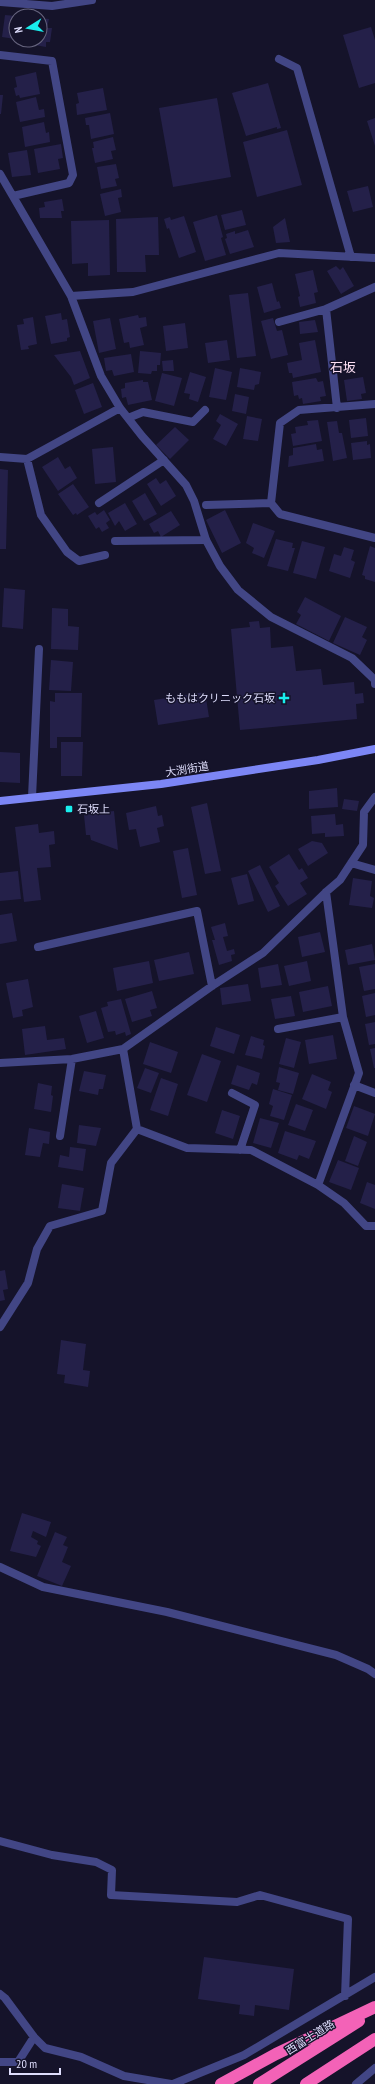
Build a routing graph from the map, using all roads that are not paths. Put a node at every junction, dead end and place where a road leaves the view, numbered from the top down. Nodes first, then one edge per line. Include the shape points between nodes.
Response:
1 (92, 0) edge
2 (0, 2) edge
3 (31, 2) edge
4 (0, 55) edge
5 (279, 59) dead end
6 (0, 174) edge
7 (12, 196) junction
8 (350, 257) junction
9 (375, 258) edge
10 (375, 287) edge
11 (71, 296) junction
12 (326, 309) junction
13 (279, 322) dead end
14 (375, 404) edge
15 (120, 408) junction
16 (336, 408) junction
17 (205, 410) dead end
18 (128, 418) junction
19 (0, 457) edge
20 (27, 459) junction
21 (164, 460) junction
22 (99, 503) dead end
23 (271, 503) junction
24 (206, 505) dead end
25 (375, 538) edge
26 (206, 540) junction
27 (115, 541) dead end
28 (105, 555) dead end
29 (39, 649) dead end
30 (375, 684) edge
31 (375, 749) edge
32 (32, 797) junction
33 (375, 797) edge
34 (0, 801) edge
35 (351, 863) junction
36 (375, 870) edge
37 (326, 892) junction
38 (38, 947) dead end
39 (212, 986) junction
40 (344, 1017) junction
41 (278, 1029) dead end
42 (123, 1049) junction
43 (72, 1059) junction
44 (0, 1063) edge
45 (354, 1085) junction
46 (232, 1093) dead end
47 (375, 1093) edge
48 (137, 1128) junction
49 (60, 1136) dead end
50 (240, 1150) junction
51 (318, 1185) junction
52 (375, 1226) edge
53 (0, 1327) edge
54 (0, 1568) edge
55 (375, 1674) edge
56 (0, 1841) edge
57 (375, 1977) edge
58 (0, 1994) edge
59 (345, 1996) junction
60 (375, 2007) edge
61 (375, 2010) edge
62 (34, 2037) junction
63 (375, 2040) edge
64 (0, 2062) edge
65 (375, 2068) edge
66 (172, 2084) edge
67 (221, 2084) edge
68 (259, 2084) edge
69 (306, 2084) edge
70 (356, 2084) edge

1 - 3 street via 52,6
2 - 3 street
4 - 7 street via 52,61 73,175 69,183
5 - 8 street via 297,68
6 - 7 street
7 - 11 street
8 - 9 street
8 - 11 street via 279,253 133,292
10 - 12 street
11 - 15 street via 101,376
12 - 13 street
12 - 16 street
14 - 16 street
15 - 18 street
15 - 20 street
16 - 23 street via 299,410 280,423
17 - 18 street via 193,422 143,412
18 - 21 street
19 - 20 street
20 - 28 street via 41,515 68,552 79,561
21 - 22 street
21 - 26 street via 186,485 194,501
23 - 24 street
23 - 25 street via 280,514
26 - 27 street
26 - 30 street via 220,566 238,590 271,617 352,658 375,680
29 - 32 street
31 - 32 street, 大渕街道 via 161,784
32 - 34 street, 大渕街道
33 - 35 street via 364,812 363,845
35 - 36 street
35 - 37 street via 340,880
37 - 39 street via 263,953
37 - 40 street
38 - 39 street via 196,911
39 - 42 street
40 - 41 street
40 - 45 street via 359,1073
42 - 43 street
42 - 48 street
43 - 44 street
43 - 49 street
45 - 47 street
45 - 51 street
46 - 50 street via 255,1105
48 - 50 street via 187,1148
48 - 53 street via 111,1163 102,1211 50,1226 37,1249 28,1283
50 - 51 street via 251,1150
51 - 52 street via 344,1203 366,1226
54 - 55 street via 43,1587 167,1612 336,1656
56 - 59 street via 52,1855 96,1862 112,1870 111,1895 237,1902 260,1896 348,1919
57 - 59 street
58 - 62 street
59 - 66 street via 244,2055
60 - 67 highway via 276,2054
61 - 68 highway, 西富士道路
62 - 64 street via 18,2062
62 - 66 street via 45,2048 81,2057 124,2076
63 - 69 highway
65 - 70 street

